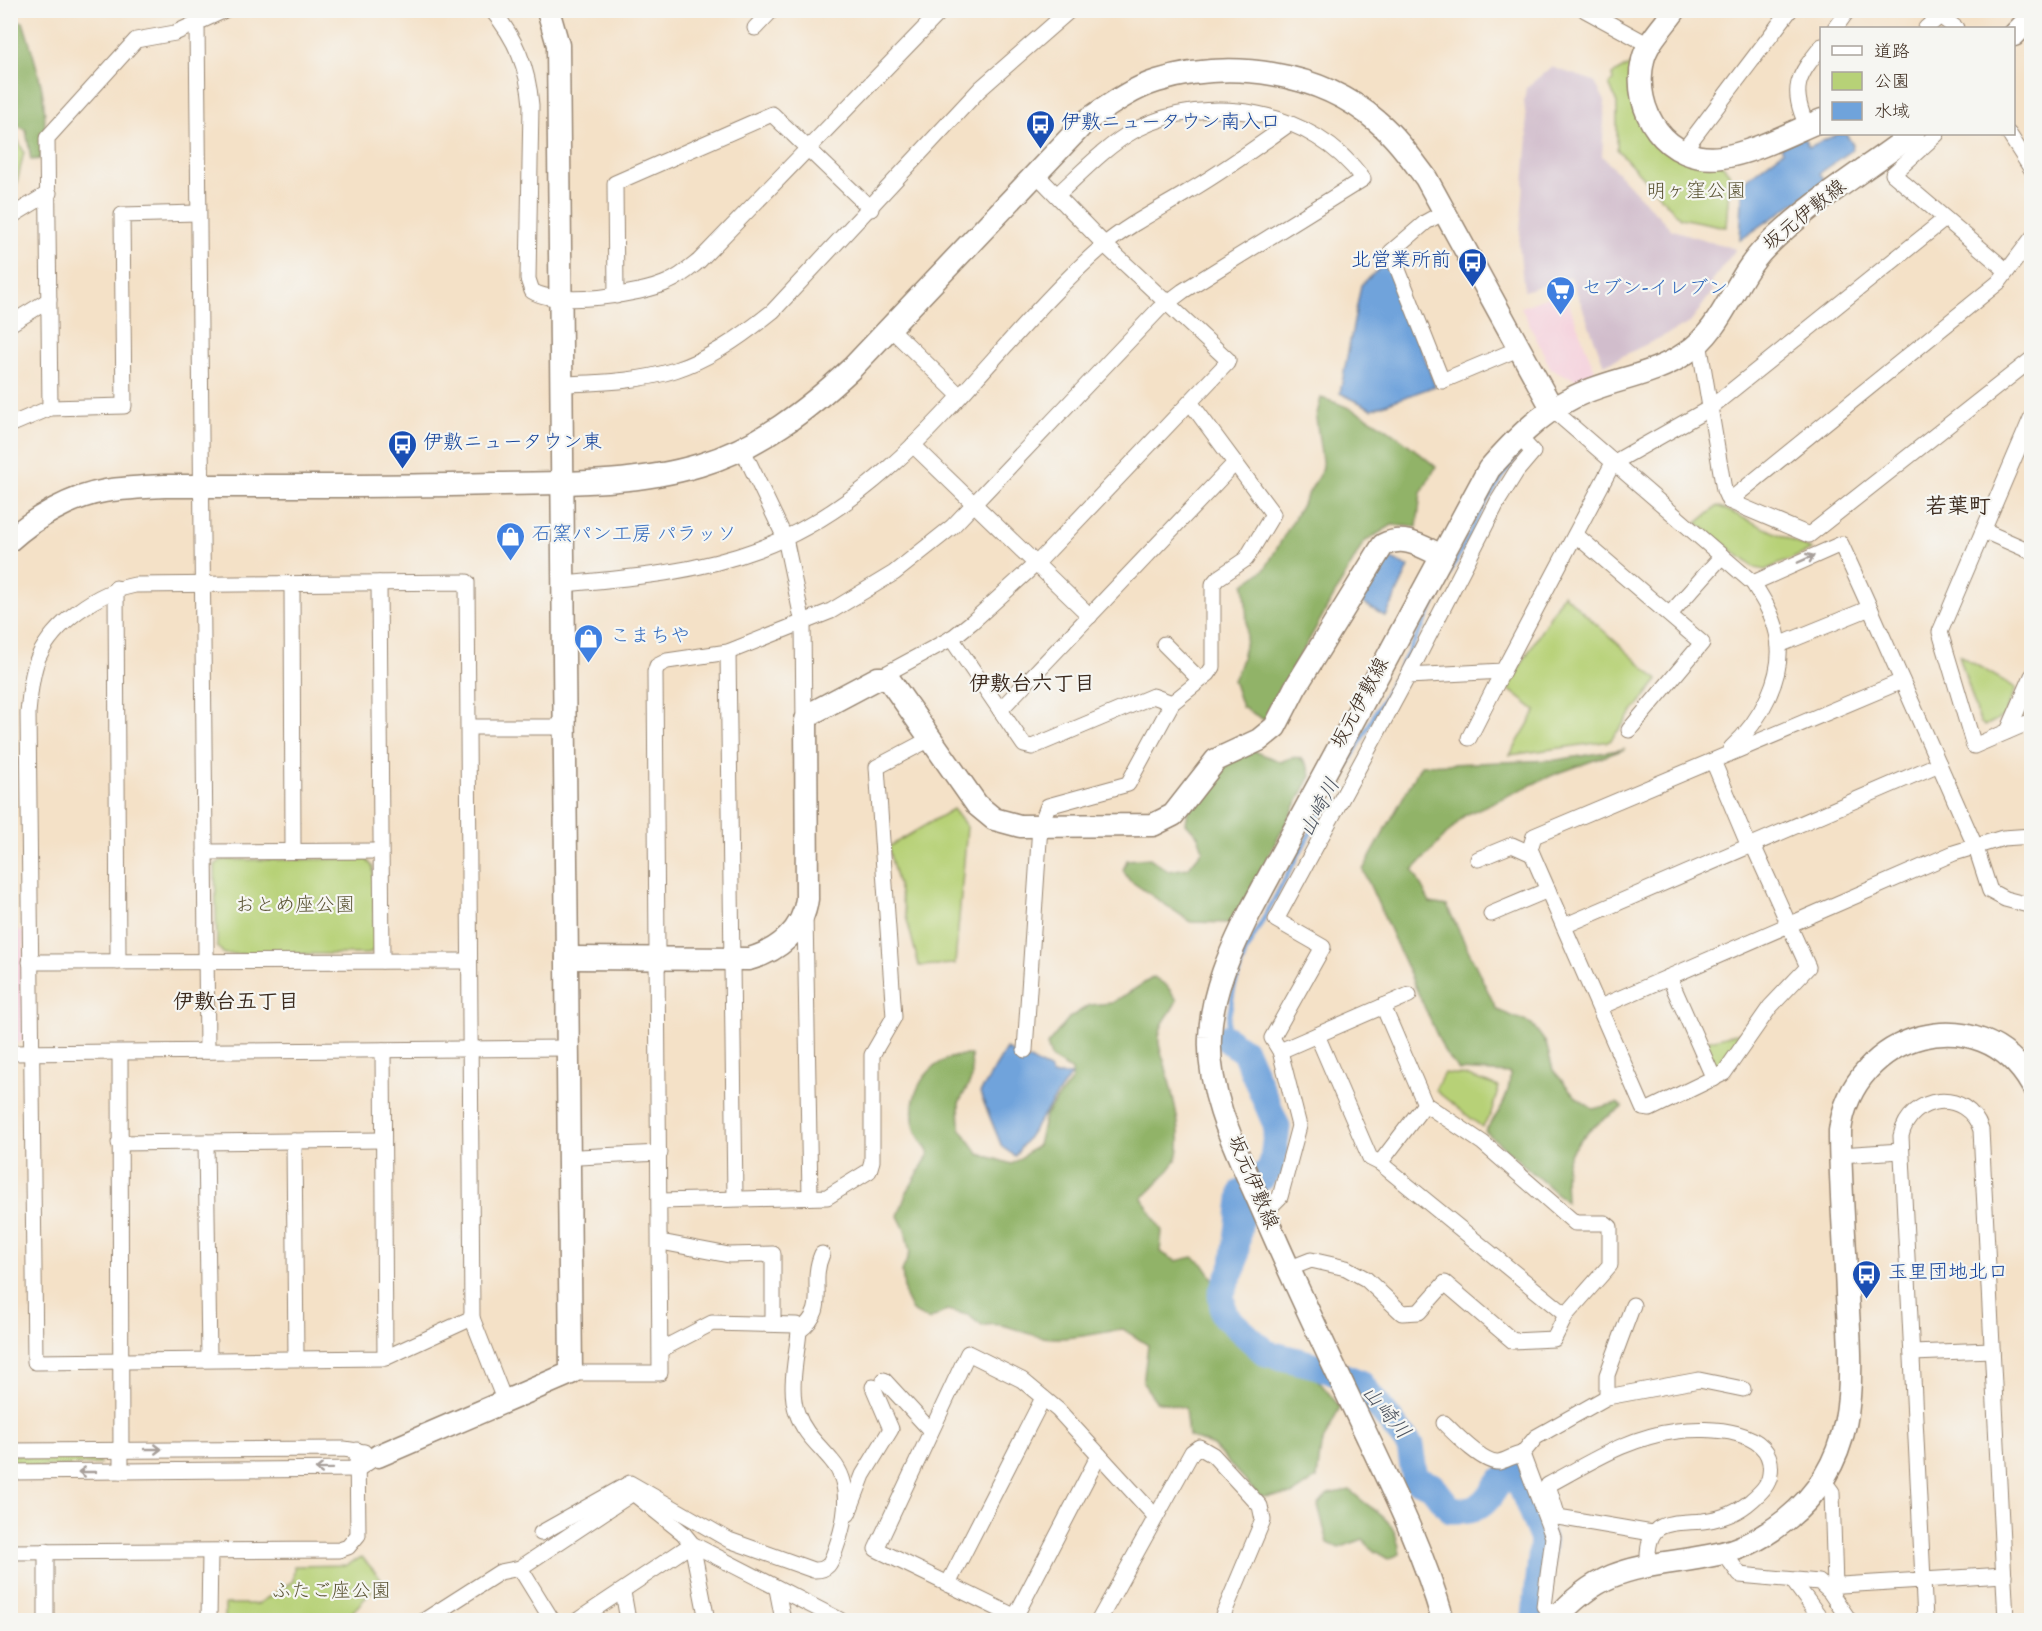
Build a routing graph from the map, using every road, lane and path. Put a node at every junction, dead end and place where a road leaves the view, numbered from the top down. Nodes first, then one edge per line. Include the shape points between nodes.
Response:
1 (225, 10) edge
2 (492, 10) edge
3 (548, 10) edge
4 (772, 10) edge
5 (942, 10) edge
6 (1070, 10) edge
7 (1585, 10) edge
8 (1675, 10) edge
9 (1790, 10) edge
10 (1848, 10) edge
11 (2031, 16) edge
12 (197, 24) junction
13 (1836, 27) edge
14 (1927, 27) edge
15 (1955, 27) edge
16 (755, 28) dead end
17 (2015, 32) edge
18 (1649, 45) junction
19 (1820, 46) edge
20 (1814, 123) edge
21 (1289, 124) junction
22 (1936, 135) edge
23 (2010, 135) edge
24 (1898, 138) edge
25 (807, 147) junction
26 (1684, 150) junction
27 (2031, 170) edge
28 (1035, 173) junction
29 (49, 193) junction
30 (1057, 195) junction
31 (871, 209) junction
32 (1446, 211) junction
33 (197, 213) junction
34 (10, 217) edge
35 (1945, 219) junction
36 (2031, 238) edge
37 (1105, 245) junction
38 (2007, 271) junction
39 (616, 296) junction
40 (562, 298) junction
41 (49, 300) junction
42 (1167, 303) junction
43 (10, 324) edge
44 (890, 328) junction
45 (1699, 342) junction
46 (1518, 349) junction
47 (2031, 359) edge
48 (562, 384) junction
49 (960, 396) junction
50 (1190, 402) junction
51 (50, 408) junction
52 (1710, 408) junction
53 (1553, 410) junction
54 (2031, 416) edge
55 (10, 425) edge
56 (1519, 437) junction
57 (913, 445) junction
58 (742, 448) junction
59 (1613, 463) junction
60 (1235, 464) junction
61 (562, 483) junction
62 (202, 486) junction
63 (1729, 501) junction
64 (974, 504) junction
65 (1984, 531) junction
66 (1576, 535) junction
67 (785, 538) junction
68 (10, 540) edge
69 (2031, 551) edge
70 (1442, 556) junction
71 (1722, 556) junction
72 (1036, 563) junction
73 (1753, 583) junction
74 (292, 584) junction
75 (379, 584) junction
76 (563, 584) junction
77 (203, 585) junction
78 (116, 588) junction
79 (1870, 608) junction
80 (1670, 614) junction
81 (1090, 616) junction
82 (803, 623) junction
83 (951, 638) junction
84 (1164, 644) dead end
85 (1779, 645) junction
86 (729, 652) junction
87 (1503, 671) junction
88 (1408, 676) junction
89 (2031, 676) edge
90 (878, 678) junction
91 (1200, 680) junction
92 (1902, 681) junction
93 (1172, 703) junction
94 (1000, 710) junction
95 (2031, 721) edge
96 (804, 726) junction
97 (564, 727) junction
98 (469, 728) junction
99 (1629, 730) dead end
100 (2007, 732) junction
101 (1469, 738) dead end
102 (930, 739) junction
103 (1714, 760) junction
104 (1939, 764) junction
105 (1040, 826) junction
106 (2031, 836) edge
107 (1750, 843) junction
108 (1976, 848) junction
109 (293, 851) junction
110 (380, 851) junction
111 (205, 852) junction
112 (1532, 854) junction
113 (1478, 859) dead end
114 (1548, 890) junction
115 (2031, 906) edge
116 (805, 911) junction
117 (1491, 914) dead end
118 (1788, 925) junction
119 (1564, 926) junction
120 (567, 958) junction
121 (659, 958) junction
122 (733, 958) junction
123 (382, 961) junction
124 (468, 961) junction
125 (30, 962) junction
126 (118, 962) junction
127 (206, 962) junction
128 (1669, 977) junction
129 (1409, 995) dead end
130 (1383, 1006) junction
131 (1600, 1007) junction
132 (1317, 1035) junction
133 (568, 1048) junction
134 (471, 1049) junction
135 (383, 1050) junction
136 (1025, 1050) dead end
137 (207, 1051) junction
138 (1280, 1051) junction
139 (10, 1053) edge
140 (32, 1053) junction
141 (120, 1053) junction
142 (1714, 1079) junction
143 (2031, 1085) edge
144 (1425, 1104) junction
145 (383, 1140) junction
146 (294, 1141) junction
147 (206, 1142) junction
148 (119, 1143) junction
149 (1902, 1151) junction
150 (660, 1153) junction
151 (1840, 1155) junction
152 (579, 1157) dead end
153 (1380, 1162) junction
154 (810, 1197) junction
155 (735, 1198) junction
156 (660, 1201) junction
157 (1264, 1213) junction
158 (661, 1242) junction
159 (822, 1254) dead end
160 (1288, 1269) junction
161 (1633, 1305) dead end
162 (1566, 1315) junction
163 (472, 1318) junction
164 (772, 1323) junction
165 (799, 1331) junction
166 (662, 1349) junction
167 (1992, 1350) junction
168 (1911, 1353) junction
169 (296, 1358) junction
170 (385, 1358) junction
171 (209, 1359) junction
172 (122, 1361) junction
173 (571, 1373) junction
174 (1743, 1389) dead end
175 (1607, 1397) junction
176 (1043, 1398) junction
177 (505, 1402) junction
178 (1444, 1423) dead end
179 (931, 1431) junction
180 (121, 1449) junction
181 (357, 1450) junction
182 (10, 1451) edge
183 (1522, 1454) junction
184 (1099, 1455) junction
185 (378, 1456) junction
186 (358, 1469) junction
187 (10, 1472) edge
188 (121, 1472) junction
189 (1823, 1480) junction
190 (635, 1489) junction
191 (1155, 1516) junction
192 (1553, 1519) junction
193 (844, 1525) junction
194 (541, 1533) dead end
195 (1652, 1533) junction
196 (692, 1544) junction
197 (46, 1551) junction
198 (210, 1551) junction
199 (10, 1552) edge
200 (1724, 1553) junction
201 (1648, 1565) junction
202 (520, 1568) junction
203 (2004, 1575) junction
204 (1923, 1580) junction
205 (1793, 1581) junction
206 (948, 1584) junction
207 (1830, 1586) junction
208 (777, 1589) junction
209 (622, 1592) junction
210 (1019, 1619) edge
211 (46, 1620) edge
212 (209, 1620) edge
213 (425, 1620) edge
214 (552, 1620) edge
215 (578, 1620) edge
216 (628, 1620) edge
217 (706, 1620) edge
218 (783, 1620) edge
219 (840, 1620) edge
220 (1099, 1620) edge
221 (1221, 1620) edge
222 (1443, 1620) edge
223 (1556, 1620) edge
224 (1822, 1620) edge
225 (1849, 1620) edge
226 (1925, 1620) edge
227 (2006, 1620) edge

1 - 12 street
2 - 40 street via 520,52 529,80 528,279 538,295
3 - 40 street via 558,45
4 - 16 street
5 - 25 street
6 - 31 street via 980,89
7 - 18 street
8 - 18 street
9 - 26 street
10 - 13 street
11 - 17 street
12 - 29 street via 175,33 135,40 105,71 47,138
12 - 33 street
14 - 15 street via 1940,16
18 - 26 street via 1640,72 1641,101 1653,126
19 - 20 street via 1796,86 1798,106
20 - 26 street via 1723,157 1701,157
21 - 30 street via 1245,111 1215,109 1159,120 1113,145
21 - 37 street
21 - 42 street via 1337,150 1363,179
22 - 35 street via 1893,174
23 - 27 street
24 - 45 street, 坂元伊敷線 via 1763,249
25 - 31 street
25 - 39 street via 683,274 646,291
25 - 39 street via 772,114 615,183
28 - 30 street
28 - 32 street via 1086,122 1131,92 1156,81 1192,73 1259,72 1306,82 1334,93 1377,121 1407,153
28 - 44 street
29 - 34 street
29 - 41 street
30 - 37 street
31 - 48 street via 773,311 704,360 656,377
32 - 46 street
32 - 46 street via 1390,252 1442,381
33 - 51 street via 122,215 124,406
33 - 62 street
35 - 38 street
35 - 52 street
36 - 38 street
37 - 42 street
37 - 49 street
38 - 63 street via 1999,282
39 - 40 street
40 - 48 street
41 - 43 street
41 - 51 street
42 - 50 street via 1228,360
42 - 64 street
44 - 49 street
44 - 58 street via 822,396 771,434
45 - 52 street
45 - 53 street, 坂元伊敷線 via 1666,363 1572,397
46 - 53 street
47 - 63 street via 1809,535
48 - 61 street
49 - 57 street
50 - 60 street
50 - 72 street
51 - 55 street
52 - 59 street
52 - 63 street
53 - 56 street, 坂元伊敷線
53 - 59 street
54 - 65 street
56 - 70 street, 坂元伊敷線 via 1489,469
56 - 88 street via 1533,452 1498,501
57 - 64 street
57 - 67 street via 862,490
58 - 61 street via 660,476
58 - 67 street
59 - 66 street
59 - 71 street
60 - 81 street
60 - 91 street via 1273,514 1246,559 1213,584 1213,667
61 - 62 street
61 - 76 street
62 - 68 street via 103,491 63,505
62 - 77 street
64 - 72 street
64 - 82 street via 952,527 894,573
65 - 69 street
65 - 100 street via 1940,632 1974,746
66 - 80 street
66 - 87 street
67 - 76 street via 679,572
67 - 82 street
70 - 105 street via 1399,539 1383,545 1275,727 1258,740 1216,760 1173,815 1141,827
70 - 157 street, 坂元伊敷線 via 1250,912 1227,963 1216,1000 1210,1036 1216,1093
71 - 73 street
71 - 80 street
72 - 81 street
72 - 83 street
73 -> 79 street via 1841,544
73 - 85 street via 1766,604
74 - 75 street
74 - 77 street
74 - 109 street
75 - 98 street via 467,582
75 - 110 street
76 - 97 street
77 - 78 street
77 - 111 street
78 - 125 street via 66,621 39,657 31,683
78 - 126 street
79 - 85 street
79 - 92 street
80 - 99 street via 1702,643
81 - 94 street
82 - 86 street
82 - 96 street
83 - 90 street
83 - 94 street
84 - 91 street
85 - 103 street via 1766,705 1748,733
86 - 121 street via 662,662 655,672
86 - 122 street
87 - 88 street
87 - 101 street
88 - 138 street via 1276,920 1323,947 1272,1038
89 - 100 street
90 - 96 street via 812,713
90 - 102 street via 888,678
91 - 93 street
92 - 103 street
92 - 104 street
93 - 94 street via 1153,696 1032,747 1024,745
93 - 105 street via 1128,784 1048,806
95 - 100 street
96 - 116 street
97 - 98 street
97 - 120 street
98 - 124 street
102 - 105 street via 985,813 1020,826
102 - 154 street via 877,767 894,1017 872,1055 872,1161 869,1171 827,1197
103 - 107 street
103 - 112 street via 1534,836
104 - 107 street
104 - 108 street
105 - 136 street
106 - 108 street via 2003,838
107 - 118 street
107 - 119 street
108 - 115 street via 1990,891 2005,900
108 - 118 street via 1954,853
109 - 110 street
109 - 111 street
110 - 123 street
111 - 127 street
112 - 113 street via 1512,845
112 - 114 street
114 - 117 street
114 - 119 street
116 - 122 street via 777,948 748,959
116 - 154 street
118 - 128 street
118 - 142 street via 1808,967 1785,988 1724,1073
119 - 131 street
120 - 121 street
120 - 133 street
121 - 122 street
121 - 150 street
122 - 155 street
123 - 124 street
123 - 127 street
124 - 134 street
125 - 126 street
125 - 140 street
126 - 127 street
127 - 137 street
128 - 131 street
128 - 142 street
129 - 130 street
130 - 132 street
130 - 144 street
131 - 142 street via 1643,1108 1650,1109
132 - 138 street
132 - 153 street via 1371,1158
133 - 134 street
133 - 173 street
134 - 135 street
134 - 163 street
135 - 137 street
135 - 145 street
137 - 141 street
138 - 157 street via 1299,1126 1280,1197
139 - 140 street
140 - 141 street
140 - 172 street via 35,1362
141 - 148 street
143 - 151 street via 2007,1056 1982,1042 1950,1035 1911,1039 1878,1058 1854,1085 1842,1117
144 - 153 street
144 - 162 street via 1483,1143 1575,1223 1605,1222 1610,1227 1610,1265
145 - 146 street
145 - 170 street
146 - 147 street
146 - 169 street
147 - 148 street
147 - 171 street
148 - 172 street
149 - 151 street
149 - 167 street via 1906,1120 1928,1102 1964,1106 1978,1121
149 - 168 street
150 - 152 street
150 - 156 street
151 - 189 street via 1852,1377 1845,1431
153 - 162 street
154 - 155 street
155 - 156 street
156 - 158 street
157 - 160 street, 坂元伊敷線
158 - 164 street via 729,1255 773,1254
158 - 166 street
159 - 165 street via 815,1269 816,1313
160 - 162 street via 1311,1260 1346,1268 1366,1280 1402,1313 1419,1312 1445,1282 1513,1341 1554,1339
160 - 222 street, 坂元伊敷線 via 1412,1530
161 - 175 street via 1607,1375
163 - 170 street
163 - 177 street
164 - 165 street via 796,1325
164 - 166 street via 712,1323
165 - 193 street via 796,1411 808,1436 842,1476
166 - 173 street via 660,1373
167 - 168 street
167 - 203 street
168 - 204 street
169 - 170 street
169 - 171 street
171 - 172 street
172 - 180 street
173 - 177 street
174 - 175 street via 1699,1380
175 - 183 street via 1536,1437
176 - 179 street via 1022,1380 968,1353
176 - 184 street
176 - 206 street
177 - 185 street
178 - 183 street via 1487,1460 1499,1462
179 - 193 street via 879,1384 891,1429 863,1475
179 - 206 street via 876,1549
180 -> 181 street
180 - 182 street
180 - 188 street
181 - 185 street
181 - 186 street
183 - 192 street
184 - 191 street
184 - 210 street
185 - 186 street
186 -> 188 street
186 - 198 street via 358,1535 348,1547
188 -> 187 street
189 - 200 street via 1780,1525
189 - 207 street via 1832,1492
190 - 193 street via 729,1540 813,1570 830,1564
190 - 194 street via 630,1483 617,1489
190 - 196 street
190 - 202 street
191 - 220 street
191 - 221 street via 1192,1452 1199,1447 1208,1450 1260,1506 1263,1520
192 - 195 street
192 - 195 street via 1548,1485 1648,1434 1696,1428 1726,1430 1755,1442 1766,1453 1772,1466 1769,1481 1744,1507 1723,1517 1662,1524
192 - 223 street via 1544,1606
195 - 201 street
196 - 208 street
196 - 209 street
196 - 217 street
197 - 198 street
197 - 199 street
197 - 211 street
198 - 212 street
200 - 201 street
200 - 205 street via 1740,1575
201 - 223 street via 1607,1577
202 - 213 street via 500,1572
202 - 214 street
203 - 204 street
203 - 227 street
204 - 207 street
204 - 226 street
205 - 207 street
205 - 224 street
206 - 210 street
207 - 225 street
208 - 218 street
208 - 219 street
209 - 215 street
209 - 216 street

